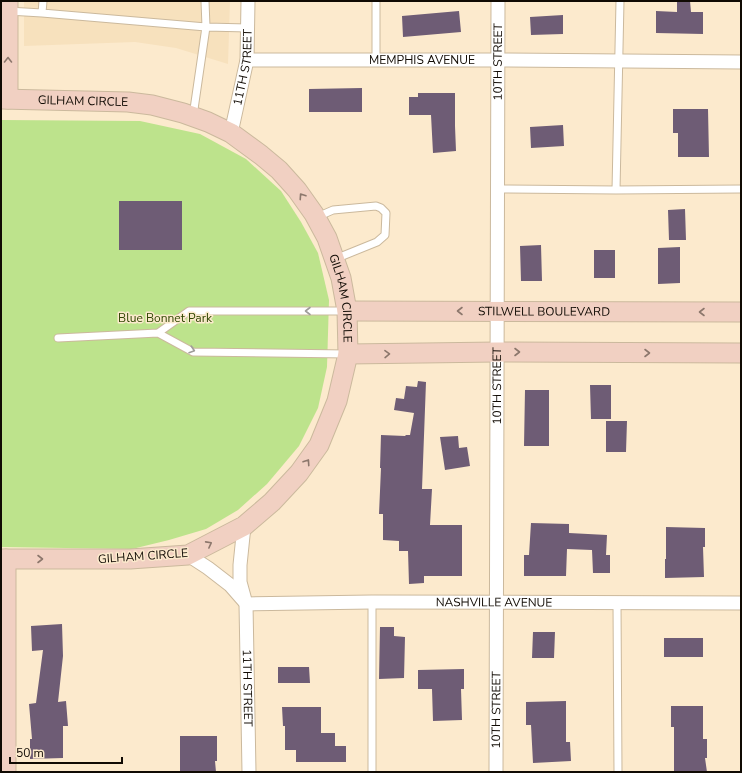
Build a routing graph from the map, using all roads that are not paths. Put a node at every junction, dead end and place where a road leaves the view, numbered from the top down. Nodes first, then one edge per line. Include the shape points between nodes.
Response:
1 (42, 1) edge
2 (205, 1) edge
3 (248, 1) edge
4 (376, 1) edge
5 (498, 1) edge
6 (620, 1) edge
7 (8, 6) edge
8 (42, 13) junction
9 (206, 27) junction
10 (248, 28) junction
11 (248, 60) junction
12 (376, 60) junction
13 (498, 60) junction
14 (619, 62) junction
15 (741, 62) edge
16 (4, 99) edge
17 (193, 116) junction
18 (231, 133) junction
19 (498, 189) junction
20 (616, 190) junction
21 (741, 190) edge
22 (315, 217) junction
23 (334, 259) junction
24 (347, 311) junction
25 (497, 312) junction
26 (741, 312) edge
27 (158, 333) junction
28 (58, 338) dead end
29 (497, 352) junction
30 (741, 353) edge
31 (348, 354) junction
32 (244, 526) junction
33 (188, 556) junction
34 (4, 559) edge
35 (372, 602) junction
36 (496, 603) junction
37 (618, 603) junction
38 (741, 603) edge
39 (246, 604) junction
40 (6, 772) edge
41 (249, 772) edge
42 (372, 772) edge
43 (496, 772) edge
44 (618, 772) edge

1 - 8 lane
2 - 9 lane
3 - 10 street, 11TH STREET
4 - 12 lane
5 - 13 street, 10TH STREET
6 - 14 lane
7 - 8 lane
16 -> 7 main road
8 - 9 lane
9 - 10 lane
9 - 17 lane
10 - 11 street, 11TH STREET
11 - 12 street, MEMPHIS AVENUE
11 - 18 street, 11TH STREET
12 - 13 street, MEMPHIS AVENUE
13 - 14 street, MEMPHIS AVENUE
13 - 19 street, 10TH STREET
14 - 15 street, MEMPHIS AVENUE
14 - 20 lane
16 - 17 main road, GILHAM CIRCLE via 152,104
17 - 18 main road, GILHAM CIRCLE
22 -> 18 main road, GILHAM CIRCLE via 297,190 278,170
19 - 20 lane
19 - 25 street, 10TH STREET
20 - 21 lane
22 - 23 main road, GILHAM CIRCLE via 327,238
22 - 23 lane via 333,210 376,206 386,213 385,235 377,242
23 - 24 main road, GILHAM CIRCLE via 341,278
25 -> 24 main road, STILWELL BOULEVARD
24 -> 27 lane via 189,311
24 - 31 main road, GILHAM CIRCLE
26 -> 25 main road, STILWELL BOULEVARD
25 - 29 street, 10TH STREET
27 - 28 lane
27 -> 31 lane via 193,352
29 -> 30 main road
31 -> 29 main road
29 - 36 street, 10TH STREET
32 -> 31 main road, GILHAM CIRCLE via 300,473 319,444 337,402
33 -> 32 main road, GILHAM CIRCLE
32 - 39 street, 11TH STREET via 240,582
34 -> 33 main road, GILHAM CIRCLE via 130,559
33 - 39 street via 230,585
34 - 40 main road
35 - 36 street, NASHVILLE AVENUE
35 - 39 street, NASHVILLE AVENUE
35 - 42 lane
36 - 37 street, NASHVILLE AVENUE
36 - 43 street, 10TH STREET
37 - 38 street, NASHVILLE AVENUE
37 - 44 lane
39 - 41 street, 11TH STREET

